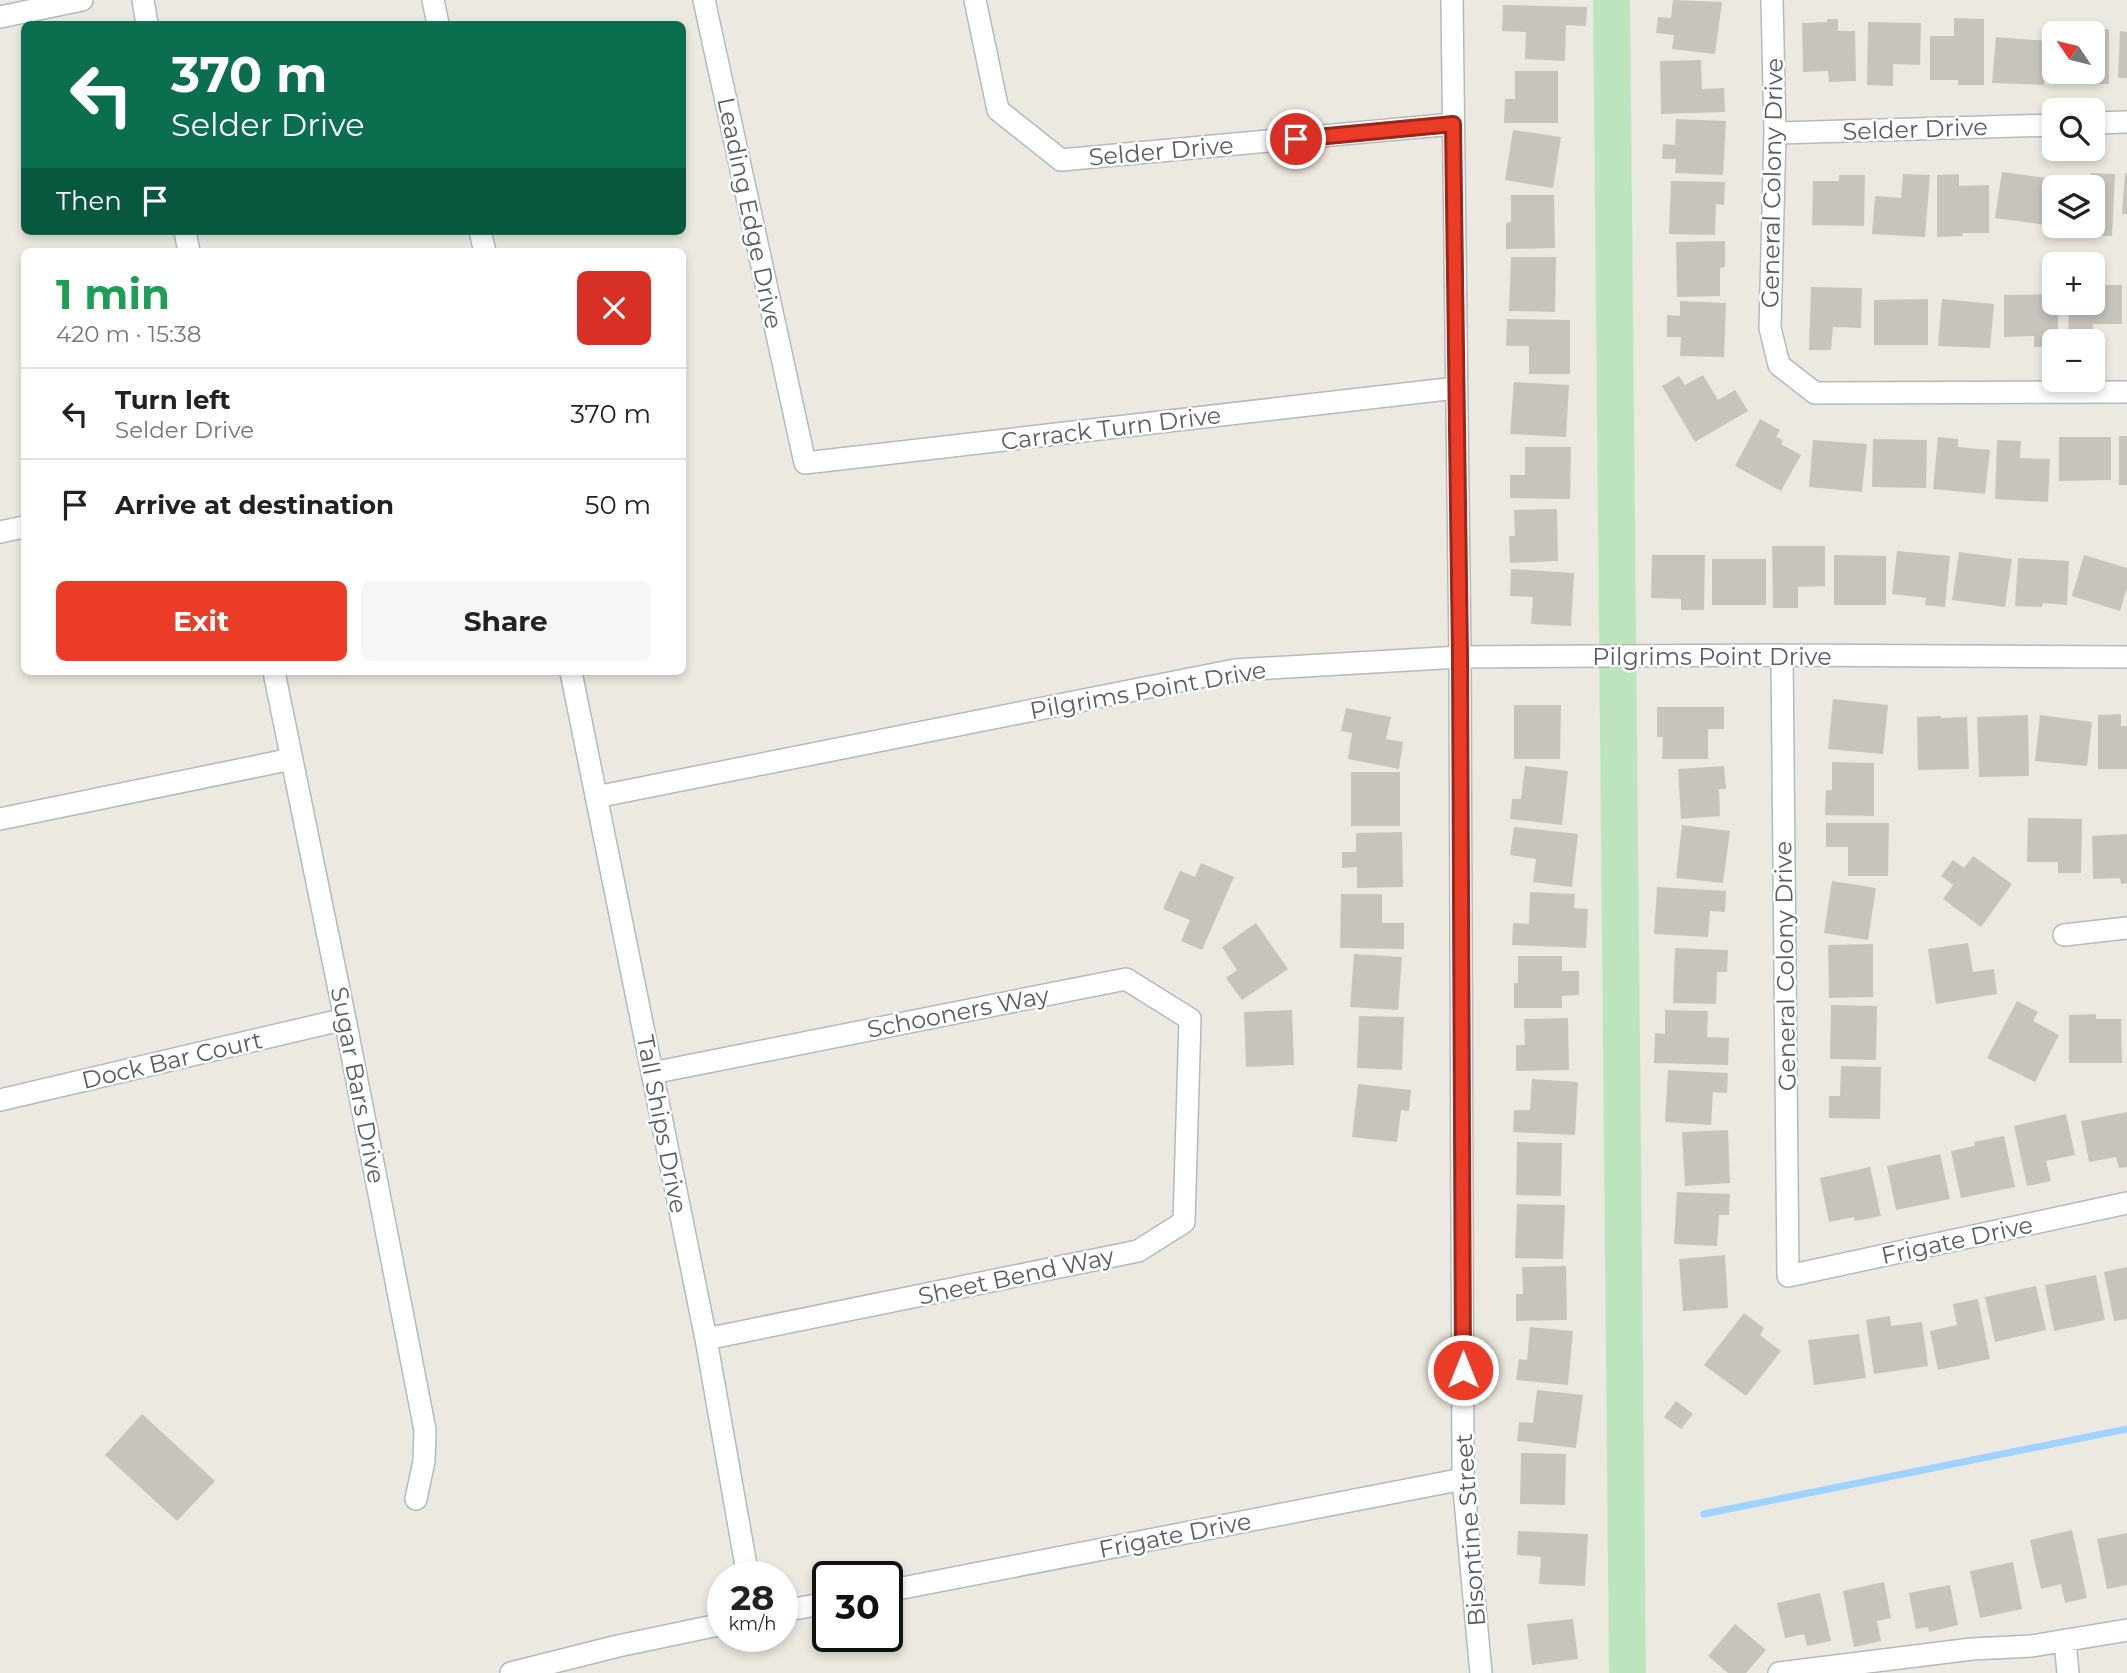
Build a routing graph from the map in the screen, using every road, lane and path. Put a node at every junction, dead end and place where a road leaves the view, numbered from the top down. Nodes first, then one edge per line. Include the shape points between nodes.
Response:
1 (143, 0) edge
2 (433, 0) edge
3 (704, 0) edge
4 (975, 0) edge
5 (1452, 0) edge
6 (1772, 0) edge
7 (79, 1) edge
8 (0, 17) edge
9 (146, 21) edge
10 (437, 21) edge
11 (2127, 122) edge
12 (2105, 123) edge
13 (1453, 124) junction
14 (2042, 125) edge
15 (1775, 133) junction
16 (1456, 388) junction
17 (2127, 392) edge
18 (797, 425) joint
19 (21, 528) edge
20 (0, 532) edge
21 (1782, 655) junction
22 (1460, 657) junction
23 (2127, 657) edge
24 (275, 675) edge
25 (572, 675) edge
26 (292, 758) junction
27 (596, 797) junction
28 (0, 819) edge
29 (2127, 928) edge
30 (2064, 935) dead end
31 (345, 1019) junction
32 (652, 1073) junction
33 (1188, 1085) joint
34 (0, 1100) edge
35 (2127, 1203) edge
36 (1788, 1276) joint
37 (706, 1339) junction
38 (1463, 1479) junction
39 (416, 1499) dead end
40 (745, 1561) edge
41 (903, 1588) edge
42 (707, 1627) edge
43 (2127, 1630) edge
44 (2066, 1640) junction
45 (511, 1673) edge
46 (1481, 1673) edge
47 (1779, 1673) edge
48 (2068, 1673) edge

1 - 9 street
2 - 10 street
3 - 18 street, Leading Edge Drive
4 - 13 street, Selder Drive via 998,110 1061,160
5 - 13 street, Bisontine Street
6 - 15 street, General Colony Drive
7 - 8 street
11 - 12 street
13 - 16 street, Bisontine Street
14 - 15 street, Selder Drive
15 - 17 street, General Colony Drive via 1770,328 1779,365 1815,393
16 - 18 street, Carrack Turn Drive via 805,463
16 - 22 street, Bisontine Street
19 - 20 street
21 - 22 street, Pilgrims Point Drive
21 - 23 street, Pilgrims Point Drive
21 - 36 street, General Colony Drive
22 - 27 street, Pilgrims Point Drive via 1235,670
22 - 38 street, Bisontine Street
24 - 26 street, Sugar Bars Drive
25 - 27 street, Tall Ships Drive
26 - 28 street
26 - 31 street, Sugar Bars Drive
27 - 32 street, Tall Ships Drive
29 - 30 street
31 - 34 street, Dock Bar Court
31 - 39 street, Sugar Bars Drive via 425,1430 425,1461
32 - 33 street, Schooners Way via 1126,979 1190,1019
32 - 37 street, Tall Ships Drive
33 - 37 street, Sheet Bend Way via 1184,1222 1138,1251
35 - 36 street, Frigate Drive
37 - 40 street, Tall Ships Drive
38 - 41 street, Frigate Drive
38 - 46 street, Bisontine Street
42 - 45 street
43 - 44 street
44 - 47 street
44 - 48 street

